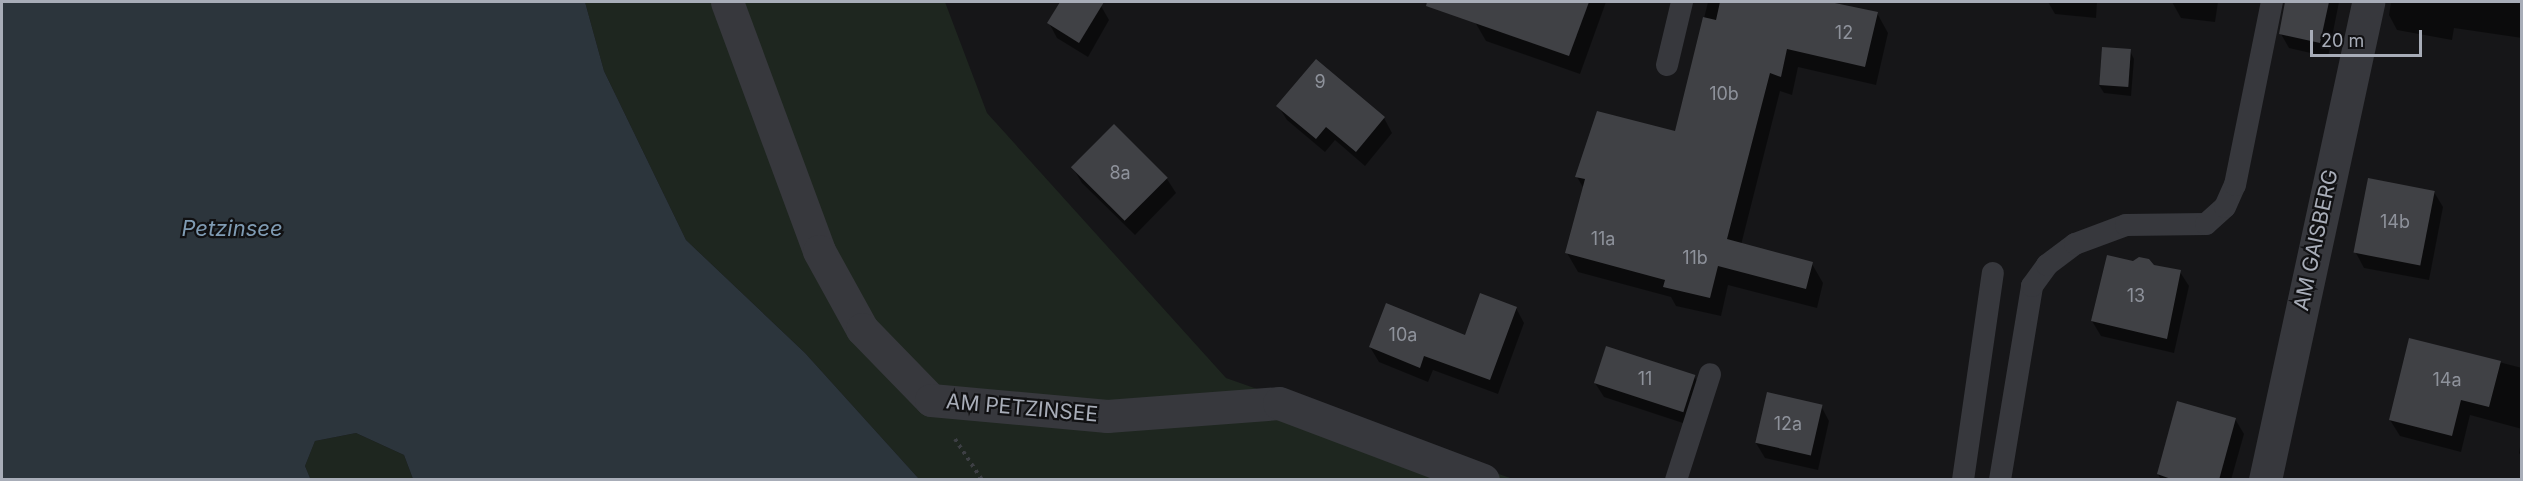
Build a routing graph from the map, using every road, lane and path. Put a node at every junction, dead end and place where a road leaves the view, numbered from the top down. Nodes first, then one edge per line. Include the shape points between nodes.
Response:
1 (727, 2) edge
2 (1682, 2) edge
3 (2272, 2) edge
4 (2368, 2) edge
5 (1667, 65) dead end
6 (1993, 273) dead end
7 (1710, 374) dead end
8 (1483, 480) edge
9 (1676, 480) edge
10 (1963, 480) edge
11 (2000, 480) edge
12 (2265, 480) edge

1 - 8 street, AM PETZINSEE via 819,251 862,329 931,400 1107,416 1279,403
2 - 5 lane
3 - 11 lane via 2235,185 2225,207 2206,224 2126,225 2075,244 2047,265 2032,286
4 - 12 street, AM GAISBERG
6 - 10 lane
7 - 9 lane

